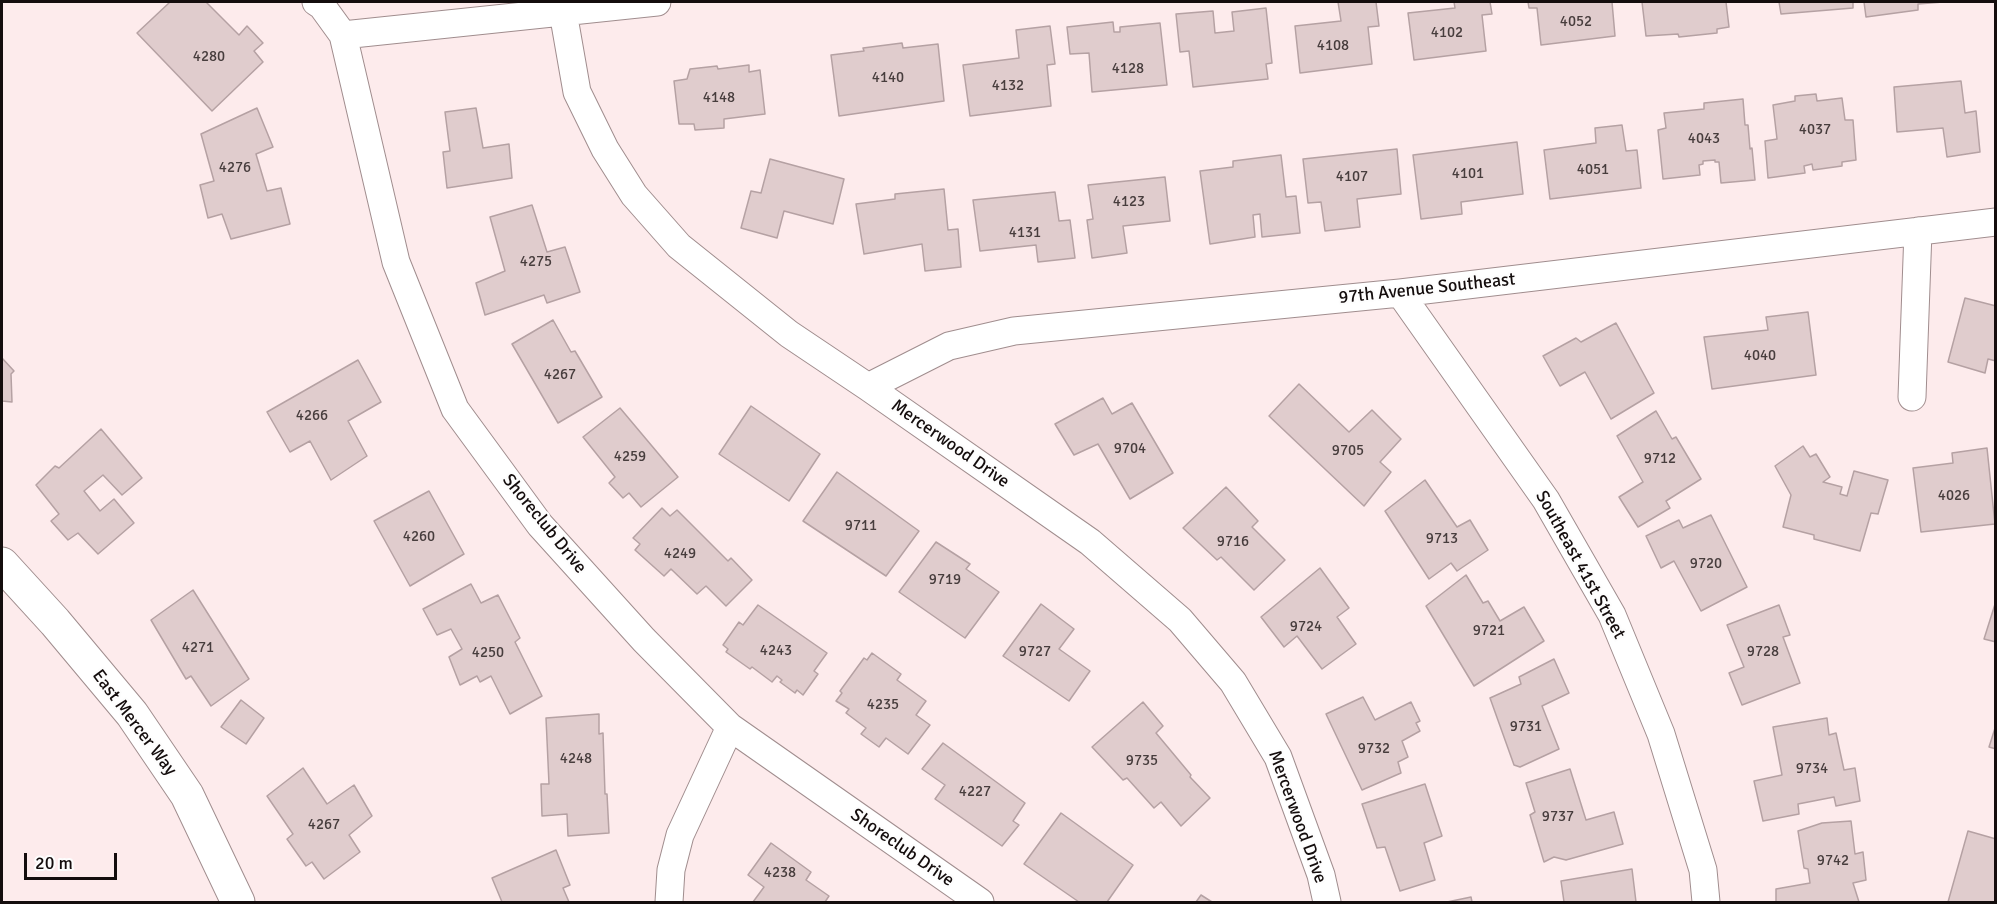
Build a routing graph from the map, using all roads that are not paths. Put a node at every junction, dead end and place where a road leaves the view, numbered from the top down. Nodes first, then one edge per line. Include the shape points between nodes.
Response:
1 (316, 2) edge
2 (657, 2) edge
3 (563, 7) edge
4 (342, 35) junction
5 (1995, 222) edge
6 (1918, 231) junction
7 (1400, 293) junction
8 (868, 387) junction
9 (1912, 397) dead end
10 (2, 564) edge
11 (730, 728) junction
12 (238, 903) edge
13 (669, 903) edge
14 (980, 903) edge
15 (1327, 903) edge
16 (1706, 903) edge

1 - 4 street, Shoreclub Drive
2 - 3 street
3 - 4 street
3 - 8 street, Mercerwood Drive via 577,92 604,149 634,195 679,246 789,334
4 - 11 street, Shoreclub Drive via 396,262 455,410 540,525
5 - 6 street, 97th Avenue Southeast
6 - 7 street, 97th Avenue Southeast
6 - 9 street
7 - 8 street, 97th Avenue Southeast via 1014,331 949,346
7 - 16 street, Southeast 41st Street via 1546,500 1612,615 1661,734 1703,870
8 - 15 street, Mercerwood Drive via 1090,542 1180,620 1233,682 1278,757 1321,875
10 - 12 street, East Mercer Way via 132,714 187,795
11 - 13 street via 680,835 671,870
11 - 14 street, Shoreclub Drive

